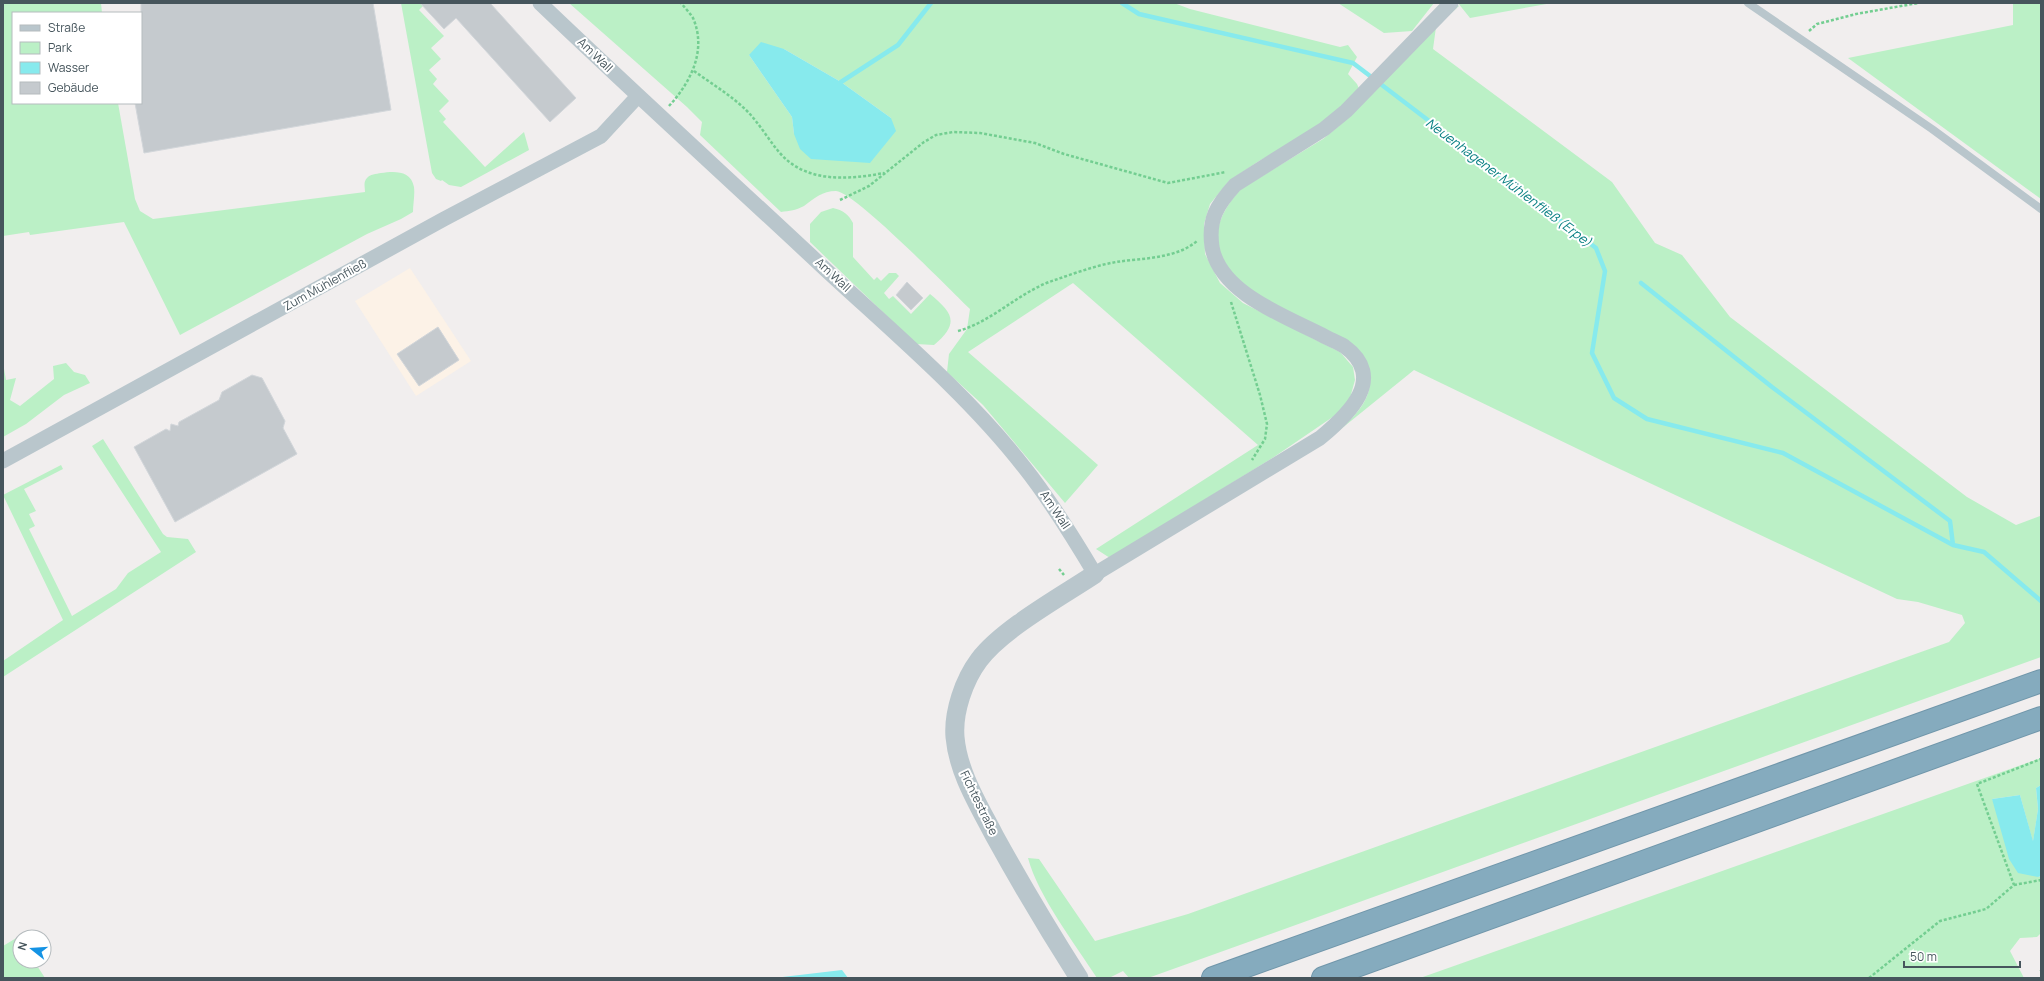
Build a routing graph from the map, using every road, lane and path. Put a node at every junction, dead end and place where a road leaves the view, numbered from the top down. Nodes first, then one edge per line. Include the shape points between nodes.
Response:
1 (540, 3) edge
2 (681, 3) edge
3 (1451, 3) edge
4 (1748, 3) edge
5 (1918, 3) edge
6 (1801, 39) junction
7 (694, 71) junction
8 (638, 96) junction
9 (660, 117) junction
10 (885, 173) junction
11 (1250, 175) junction
12 (840, 200) dead end
13 (2041, 209) edge
14 (1210, 231) junction
15 (1223, 273) junction
16 (958, 331) dead end
17 (3, 461) edge
18 (1251, 462) dead end
19 (1095, 574) junction
20 (2041, 681) edge
21 (2041, 718) edge
22 (2041, 759) edge
23 (2041, 880) edge
24 (2014, 885) junction
25 (1079, 978) edge
26 (1213, 978) edge
27 (1323, 978) edge
28 (1869, 978) edge

1 - 8 street, Am Wall
2 - 7 path via 693,17 699,41
3 - 11 street via 1365,92 1324,129
4 - 6 lane
5 - 6 path via 1817,24
6 - 13 lane
7 - 9 path
7 - 10 path via 735,100 748,112 780,153 792,165 803,171 814,175 852,178
8 - 9 street, Am Wall
8 - 17 street, Zum Mühlenfließ via 601,136
9 - 19 street, Am Wall via 795,240 978,414 1024,466 1062,520
10 - 11 path via 924,142 953,132 980,133 1035,143 1064,154 1168,183 1228,172
10 - 12 path via 869,186
11 - 14 street via 1235,184 1223,197 1214,213
14 - 15 street via 1213,254
14 - 16 path via 1180,252 1114,263 1047,283 1016,299 978,325
15 - 18 path via 1267,424 1265,439
15 - 19 street via 1241,290 1267,308 1344,346 1358,361 1363,371 1359,398 1341,421 1320,438
19 - 25 street, Fichtestraße via 1011,630 978,660 961,695 955,736 960,763 969,788 1028,898
20 - 26 highway
21 - 27 highway
22 - 24 path via 1977,784
23 - 24 path
24 - 28 path via 1986,909 1940,921

